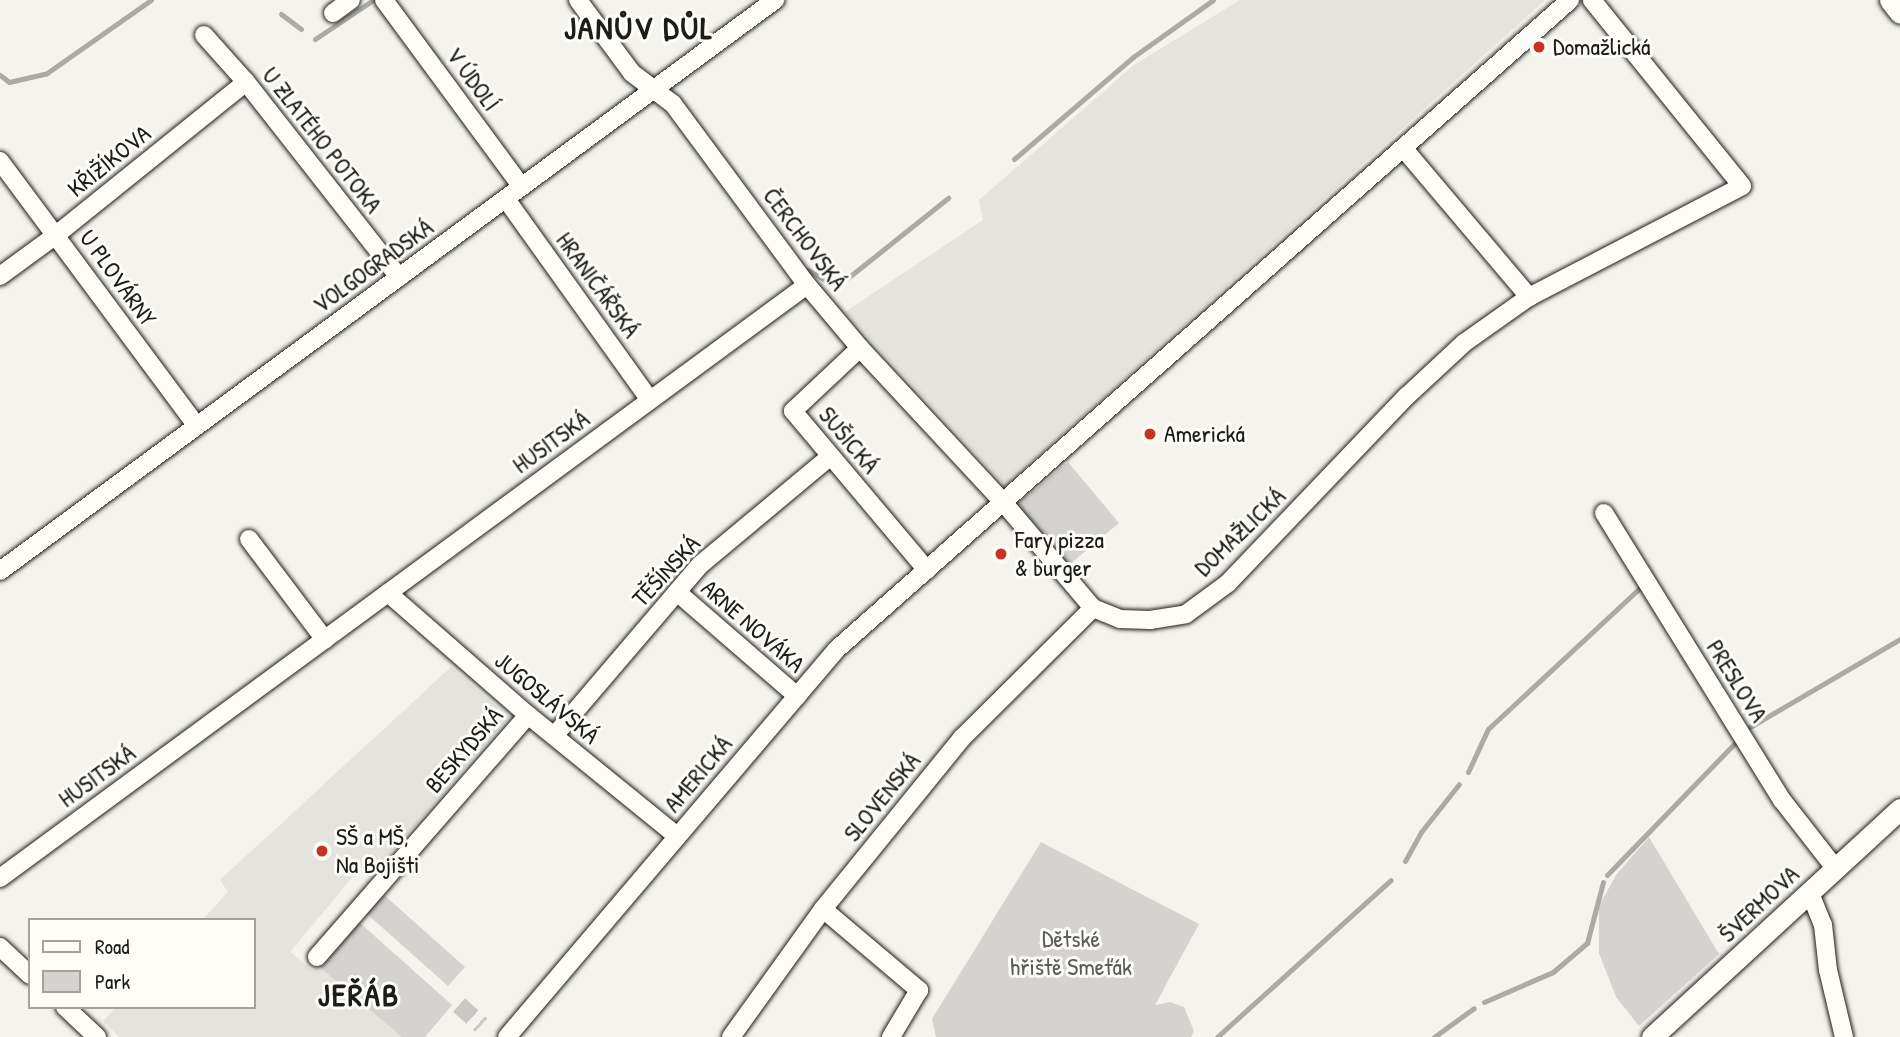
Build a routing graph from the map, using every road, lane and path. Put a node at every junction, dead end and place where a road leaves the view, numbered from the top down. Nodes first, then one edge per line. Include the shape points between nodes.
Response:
1 (351, 0) edge
2 (384, 0) edge
3 (578, 0) edge
4 (775, 0) edge
5 (1570, 0) edge
6 (1592, 0) edge
7 (1890, 0) edge
8 (334, 13) dead end
9 (1900, 13) edge
10 (204, 35) dead end
11 (246, 82) junction
12 (654, 90) junction
13 (1404, 149) junction
14 (0, 161) edge
15 (522, 187) junction
16 (506, 199) junction
17 (57, 235) junction
18 (0, 276) edge
19 (399, 277) junction
20 (807, 285) junction
21 (1529, 297) junction
22 (860, 348) junction
23 (650, 400) junction
24 (196, 425) junction
25 (831, 456) junction
26 (1003, 502) junction
27 (1604, 513) dead end
28 (248, 539) dead end
29 (927, 570) junction
30 (0, 571) edge
31 (677, 592) junction
32 (388, 593) junction
33 (1093, 608) junction
34 (325, 640) junction
35 (797, 696) junction
36 (528, 715) junction
37 (554, 736) junction
38 (1900, 809) edge
39 (677, 836) junction
40 (1836, 869) junction
41 (0, 878) edge
42 (1810, 893) junction
43 (823, 909) junction
44 (0, 947) edge
45 (317, 957) dead end
46 (28, 973) edge
47 (67, 1009) edge
48 (95, 1037) edge
49 (508, 1037) edge
50 (731, 1037) edge
51 (891, 1037) edge
52 (1653, 1037) edge
53 (1844, 1037) edge

1 - 8 street
2 - 15 street, V ÚDOLÍ
3 - 12 street, ČERCHOVSKÁ via 632,73
4 - 12 street, VOLGOGRADSKÁ
5 - 13 street, AMERICKÁ
6 - 21 street, DOMAŽLICKÁ via 1742,186
7 - 9 street
10 - 11 street, U ZLATÉHO POTOKA
11 - 17 street, KŘIŽÍKOVA
11 - 19 street, U ZLATÉHO POTOKA
12 - 15 street, VOLGOGRADSKÁ
12 - 20 street, ČERCHOVSKÁ via 673,104
13 - 21 street
13 - 26 street, AMERICKÁ
14 - 17 street, U PLOVÁRNY
15 - 16 street, VOLGOGRADSKÁ
16 - 19 street, VOLGOGRADSKÁ
16 - 23 street, HRANIČÁŘSKÁ
17 - 18 street, KŘIŽÍKOVA
17 - 24 street, U PLOVÁRNY
19 - 24 street, VOLGOGRADSKÁ
20 - 22 street, ČERCHOVSKÁ
20 - 23 street, HUSITSKÁ
21 - 33 street, DOMAŽLICKÁ via 1464,342 1228,583 1186,614 1120,619
22 - 25 street, SUŠICKÁ via 793,411
22 - 26 street, ČERCHOVSKÁ
23 - 32 street, HUSITSKÁ
24 - 30 street, VOLGOGRADSKÁ
25 - 29 street, SUŠICKÁ
25 - 31 street, TĚŠÍNSKÁ via 700,565
26 - 29 street, AMERICKÁ
26 - 33 street
27 - 40 street, PRESLOVA via 1782,800
28 - 34 street
29 - 35 street, AMERICKÁ via 837,649
31 - 35 street, ARNE NOVÁKA
31 - 37 street, TĚŠÍNSKÁ
32 - 34 street, HUSITSKÁ
32 - 36 street, JUGOSLÁVSKÁ
33 - 43 street, SLOVENSKÁ via 961,738
34 - 41 street, HUSITSKÁ
35 - 39 street, AMERICKÁ
36 - 37 street, JUGOSLÁVSKÁ
36 - 45 street, BESKYDSKÁ
37 - 39 street, JUGOSLÁVSKÁ
38 - 40 street, ŠVERMOVA
39 - 49 street, AMERICKÁ
40 - 42 street, ŠVERMOVA
42 - 52 street, ŠVERMOVA
42 - 53 street via 1823,925 1828,971
43 - 50 street, SLOVENSKÁ
43 - 51 street via 919,990
44 - 46 street
47 - 48 street

